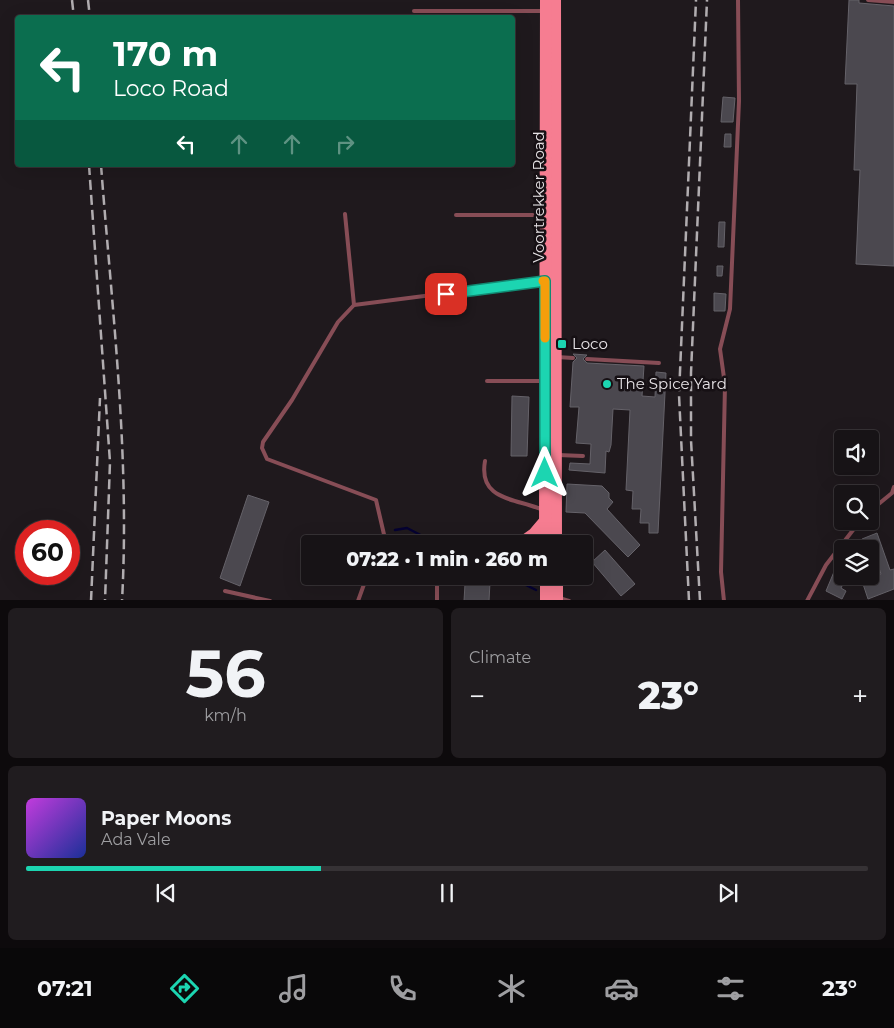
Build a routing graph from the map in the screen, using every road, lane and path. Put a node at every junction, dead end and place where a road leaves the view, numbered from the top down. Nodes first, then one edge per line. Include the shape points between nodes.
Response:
1 (738, 0) edge
2 (868, 0) edge
3 (894, 2) edge
4 (550, 6) edge
5 (414, 11) dead end
6 (346, 214) dead end
7 (456, 215) dead end
8 (550, 215) junction
9 (550, 281) junction
10 (354, 305) junction
11 (554, 357) junction
12 (573, 358) dead end
13 (587, 359) dead end
14 (659, 363) dead end
15 (487, 381) dead end
16 (550, 381) junction
17 (550, 454) junction
18 (583, 456) dead end
19 (485, 461) dead end
20 (894, 487) edge
21 (893, 492) edge
22 (879, 504) edge
23 (545, 516) junction
24 (853, 530) edge
25 (383, 535) edge
26 (533, 535) edge
27 (545, 535) edge
28 (555, 535) edge
29 (364, 585) edge
30 (437, 585) edge
31 (549, 585) edge
32 (556, 585) edge
33 (224, 591) dead end
34 (270, 600) edge
35 (358, 600) edge
36 (437, 600) edge
37 (555, 600) edge
38 (724, 600) edge
39 (807, 600) edge

1 - 38 lane via 739,101 730,309 720,348 725,391 721,572
2 - 3 lane
4 - 5 lane
4 - 8 main road, Voortrekker Road
6 - 10 lane
7 - 8 lane
8 - 9 main road, Voortrekker Road
9 - 10 lane
9 - 11 main road, Voortrekker Road
9 - 16 main road, Voortrekker Road
10 - 25 lane via 338,322 262,448 267,459 376,500
11 - 12 lane
11 - 16 main road, Voortrekker Road
13 - 14 lane
15 - 16 lane
16 - 17 main road, Voortrekker Road
17 - 18 lane
17 - 23 main road, Voortrekker Road
17 - 28 main road, Voortrekker Road
19 - 23 lane via 483,471 487,486 497,494 528,503
20 - 21 lane
21 - 22 lane
23 - 26 main road
23 - 27 main road, Voortrekker Road
24 - 39 lane via 826,565
29 - 35 lane
30 - 36 lane
31 - 37 main road
32 - 37 main road
33 - 34 lane

